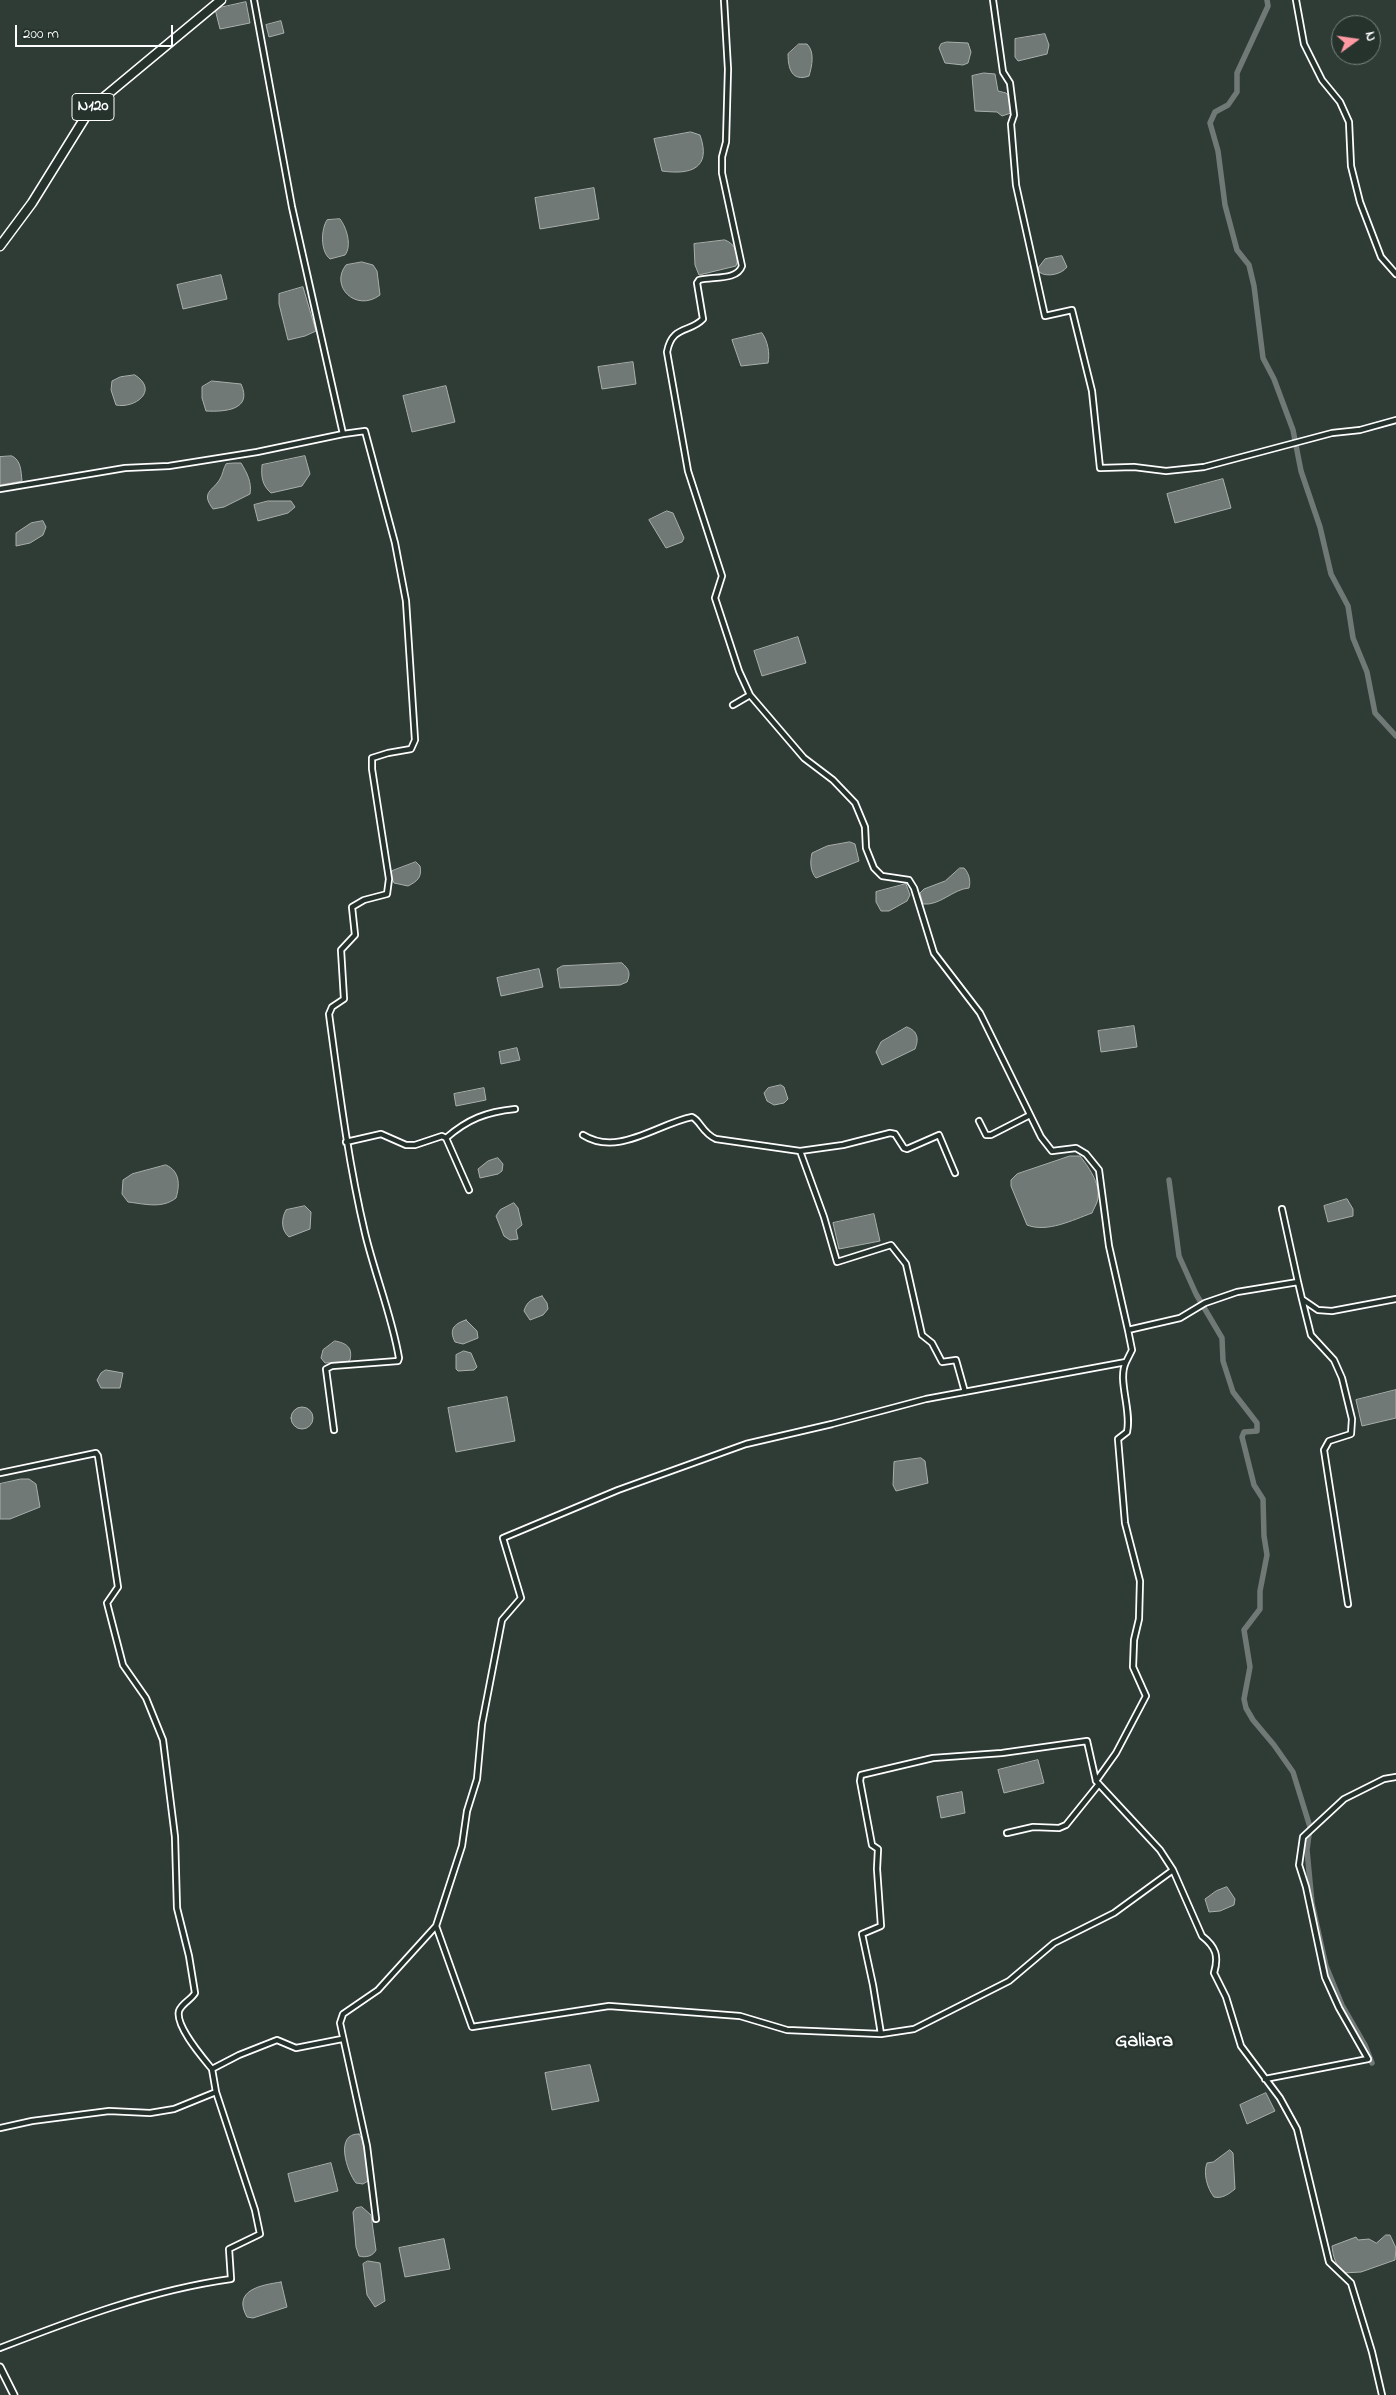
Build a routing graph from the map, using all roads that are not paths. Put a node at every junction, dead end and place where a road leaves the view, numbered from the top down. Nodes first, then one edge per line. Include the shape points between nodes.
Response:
1 (221, 0) edge
2 (254, 0) edge
3 (724, 0) edge
4 (993, 0) edge
5 (1296, 0) edge
6 (0, 246) edge
7 (1396, 274) edge
8 (1396, 420) edge
9 (343, 434) junction
10 (0, 489) edge
11 (750, 695) junction
12 (733, 706) dead end
13 (515, 1109) dead end
14 (1030, 1115) junction
15 (979, 1122) dead end
16 (583, 1135) dead end
17 (446, 1138) junction
18 (346, 1142) junction
19 (800, 1151) junction
20 (956, 1173) dead end
21 (468, 1190) dead end
22 (1282, 1209) dead end
23 (1298, 1282) junction
24 (1302, 1299) junction
25 (1396, 1299) edge
26 (1128, 1330) junction
27 (1126, 1362) junction
28 (965, 1392) junction
29 (334, 1430) dead end
30 (0, 1474) edge
31 (1348, 1604) dead end
32 (1396, 1777) edge
33 (1097, 1782) junction
34 (1007, 1833) dead end
35 (1173, 1870) junction
36 (436, 1926) junction
37 (881, 2034) junction
38 (342, 2039) junction
39 (212, 2069) junction
40 (1264, 2079) junction
41 (216, 2092) junction
42 (0, 2128) edge
43 (376, 2219) dead end
44 (0, 2348) edge
45 (0, 2367) edge
46 (14, 2395) edge
47 (1382, 2395) edge

1 - 6 highway, N120 via 91,108 32,203
2 - 9 street via 292,207
3 - 11 street via 728,69 722,173 742,266 735,275 699,280 702,321 681,329 668,344 667,352 688,471 722,576 715,598 729,645
4 - 8 street via 1004,72 1010,83 1016,185 1031,256 1045,316 1072,310 1092,391 1100,468 1134,467 1166,471 1204,467
5 - 7 street via 1304,44 1349,122 1351,166 1360,202 1381,256
9 - 10 street via 179,465 125,468
9 - 18 street via 364,430 395,543 406,600 415,740 411,749 372,758 389,879 387,894 352,907 355,935 341,950 344,999 332,1007 329,1014
11 - 12 street
11 - 14 street via 804,758 833,780 855,803 865,827 866,848 874,868 882,876 909,880 934,953 980,1013
13 - 17 street via 486,1113 457,1128
14 - 15 street via 986,1136
14 - 26 street via 1052,1151 1076,1148 1086,1154 1099,1170 1109,1246
16 - 19 street via 603,1143 622,1140 640,1137 692,1117 716,1139
17 - 18 street via 442,1136 406,1145 381,1134
17 - 21 street
18 - 29 street via 366,1235 399,1358 398,1361 326,1369
19 - 20 street via 843,1145 890,1132 907,1149 940,1135
19 - 28 street via 837,1262 891,1245 906,1264 922,1335 932,1343 942,1362 956,1360
22 - 23 street
23 - 24 street
23 - 26 street via 1237,1292 1205,1303 1180,1318
24 - 25 street via 1318,1310 1332,1311
24 - 31 street via 1311,1335 1334,1360 1342,1378 1352,1419 1351,1434 1329,1441 1324,1450
26 - 27 street via 1132,1350
27 - 28 street
27 - 33 street via 1122,1370 1130,1420 1128,1432 1118,1440 1125,1522 1140,1581 1139,1619 1132,1667 1146,1696
28 - 36 street via 746,1444 618,1490 503,1538 521,1598 502,1620 482,1724 477,1780 467,1810 462,1846
30 - 39 street via 96,1453 98,1456 118,1587 107,1603 123,1665 146,1698 163,1740 176,1837 177,1908 195,1993 183,2004 180,2021 194,2047
32 - 40 street via 1384,1779 1344,1799 1303,1838 1299,1865 1325,1977 1368,2059
33 - 34 street via 1066,1824 1059,1828 1033,1827
33 - 35 street via 1160,1850
33 - 37 street via 1087,1741 1002,1753 947,1756 861,1775 872,1845 879,1852 881,1926 862,1934
35 - 37 street via 1114,1914 1054,1943 1009,1981 914,2029
35 - 40 street via 1202,1936 1212,1944 1218,1959 1214,1973 1226,1997 1241,2046
36 - 37 street via 472,2026 610,2006 740,2016 787,2030
36 - 38 street via 378,1990 343,2014 340,2023
38 - 39 street via 296,2048 277,2040
38 - 43 street via 367,2146
39 - 41 street
40 - 47 street via 1280,2098 1297,2128 1329,2262 1351,2283
41 - 42 street via 174,2109 150,2113 109,2111
41 - 44 street via 256,2210 260,2234 229,2249 231,2279 97,2311
45 - 46 main road

